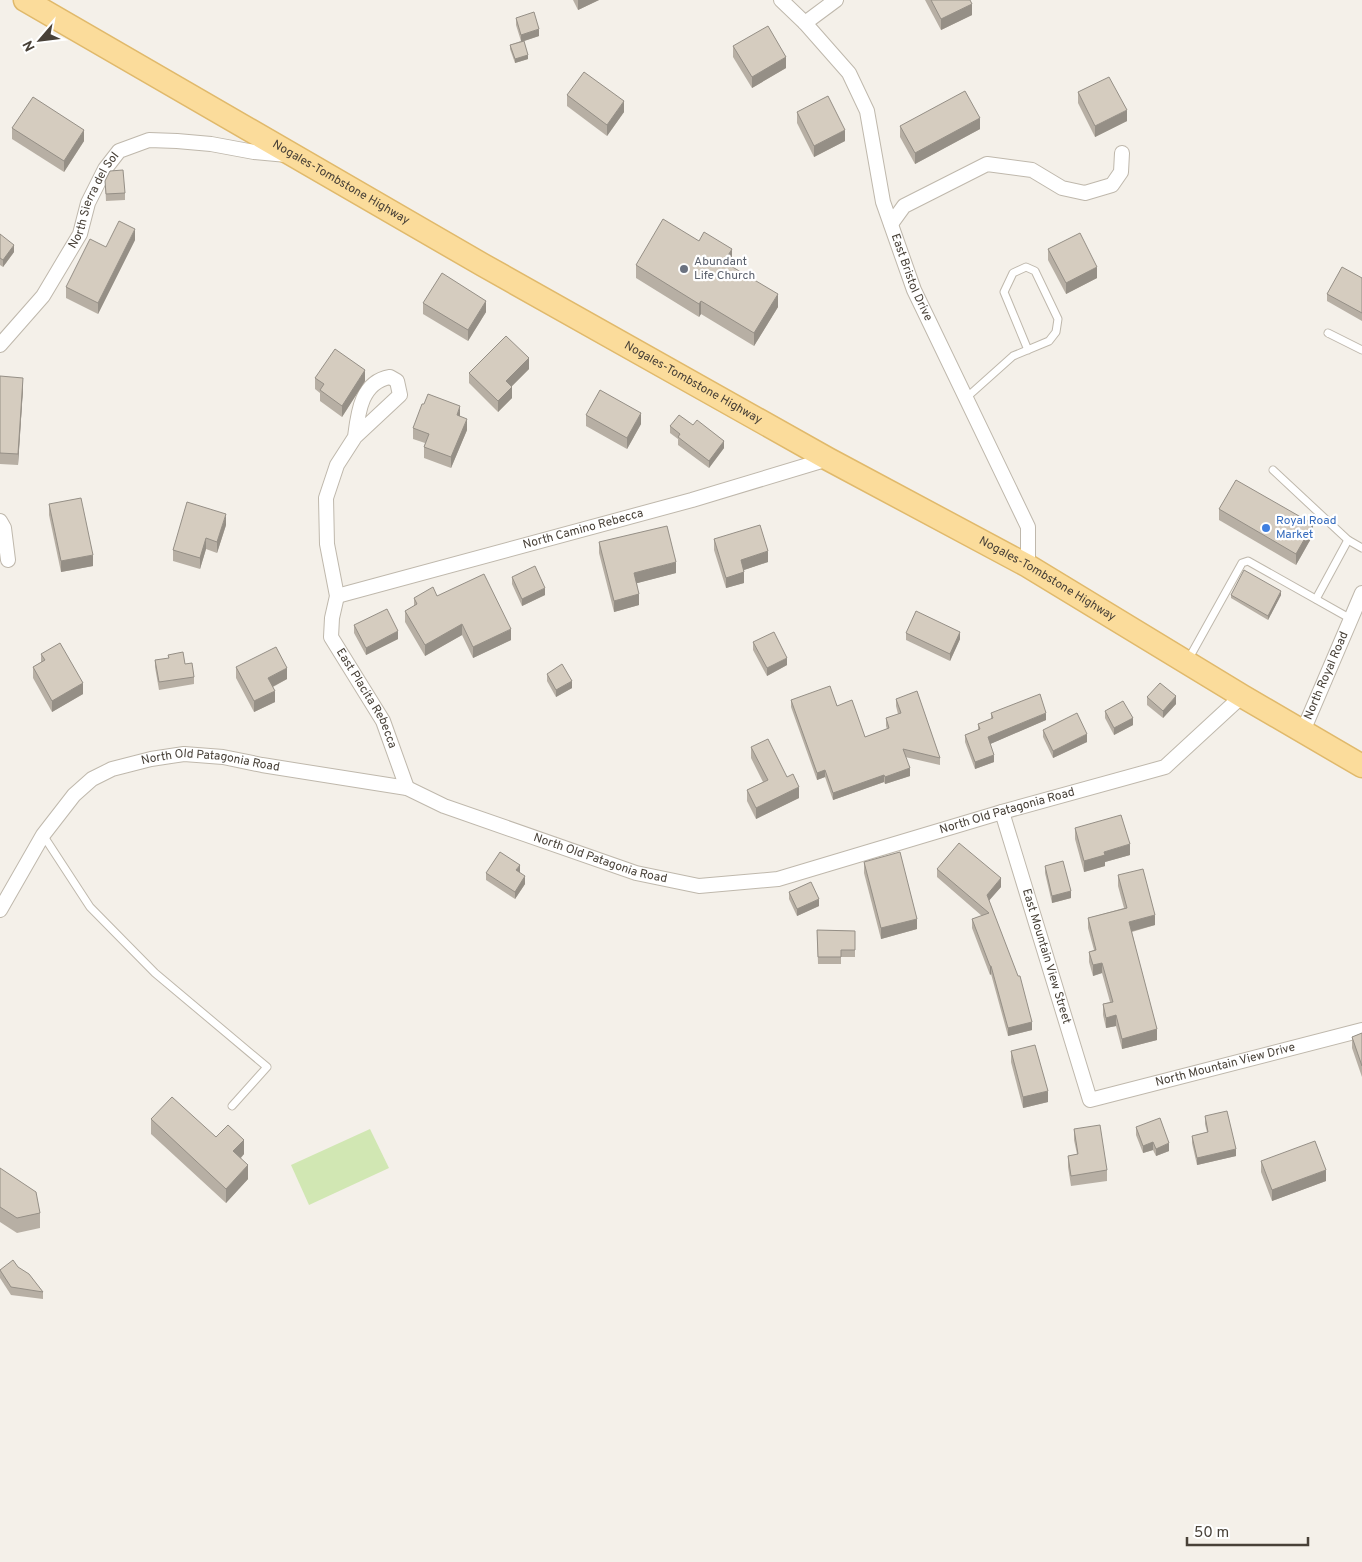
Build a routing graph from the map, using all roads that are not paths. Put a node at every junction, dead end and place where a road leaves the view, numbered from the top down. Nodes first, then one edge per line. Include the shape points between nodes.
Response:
1 (25, 0) edge
2 (781, 0) edge
3 (836, 0) edge
4 (805, 23) junction
5 (1122, 153) dead end
6 (292, 156) junction
7 (891, 224) junction
8 (1328, 333) dead end
9 (0, 345) edge
10 (1028, 350) junction
11 (1362, 350) edge
12 (966, 398) junction
13 (355, 438) dead end
14 (828, 459) junction
15 (1273, 470) dead end
16 (0, 521) edge
17 (1348, 540) junction
18 (1362, 548) edge
19 (8, 560) dead end
20 (1028, 566) junction
21 (1362, 593) edge
22 (337, 596) junction
23 (1316, 599) junction
24 (1351, 619) junction
25 (1187, 662) junction
26 (1242, 696) junction
27 (1303, 731) junction
28 (1362, 766) edge
29 (407, 788) junction
30 (1002, 812) junction
31 (43, 835) junction
32 (0, 910) edge
33 (1362, 1030) edge
34 (1090, 1100) joint
35 (232, 1106) dead end

1 - 6 main road, Nogales-Tombstone Highway
2 - 4 street, East Bristol Drive
3 - 4 street
4 - 7 street, East Bristol Drive via 849,72 867,111 883,202
5 - 7 street via 1121,172 1112,185 1085,193 1062,188 1032,170 987,164 904,206
6 - 9 street, North Sierra del Sol via 211,144 149,140 119,151 105,169 88,203 80,234 43,296
6 - 14 main road, Nogales-Tombstone Highway
7 - 12 street, East Bristol Drive via 914,290
8 - 11 lane
10 - 10 lane via 1004,292 1013,273 1026,267 1035,271 1058,319 1056,332 1049,341
10 - 12 lane via 1013,356
12 - 20 street, East Bristol Drive via 1028,527
13 - 22 street, East Placita Rebecca via 337,465 326,498 327,544
14 - 20 main road, Nogales-Tombstone Highway
14 - 22 street, North Camino Rebecca via 692,500
15 - 17 lane
16 - 19 street via 4,528
17 - 18 lane
17 - 23 lane
20 - 25 main road, Nogales-Tombstone Highway
21 - 24 street, North Royal Road
22 - 29 street, East Placita Rebecca via 331,637 383,721
23 - 24 lane
23 - 25 lane via 1248,561 1242,563
24 - 27 street, North Royal Road
25 - 26 main road, Nogales-Tombstone Highway
26 - 27 main road, Nogales-Tombstone Highway
26 - 30 street, North Old Patagonia Road via 1165,767
27 - 28 main road, Nogales-Tombstone Highway
29 - 30 street, North Old Patagonia Road via 444,806 636,873 700,886 778,879
29 - 31 street, North Old Patagonia Road via 223,757 184,754 132,764 92,779 74,795
30 - 34 street, East Mountain View Street
31 - 32 street, North Old Patagonia Road
31 - 35 lane via 90,907 155,973 268,1067
33 - 34 street, North Mountain View Drive

